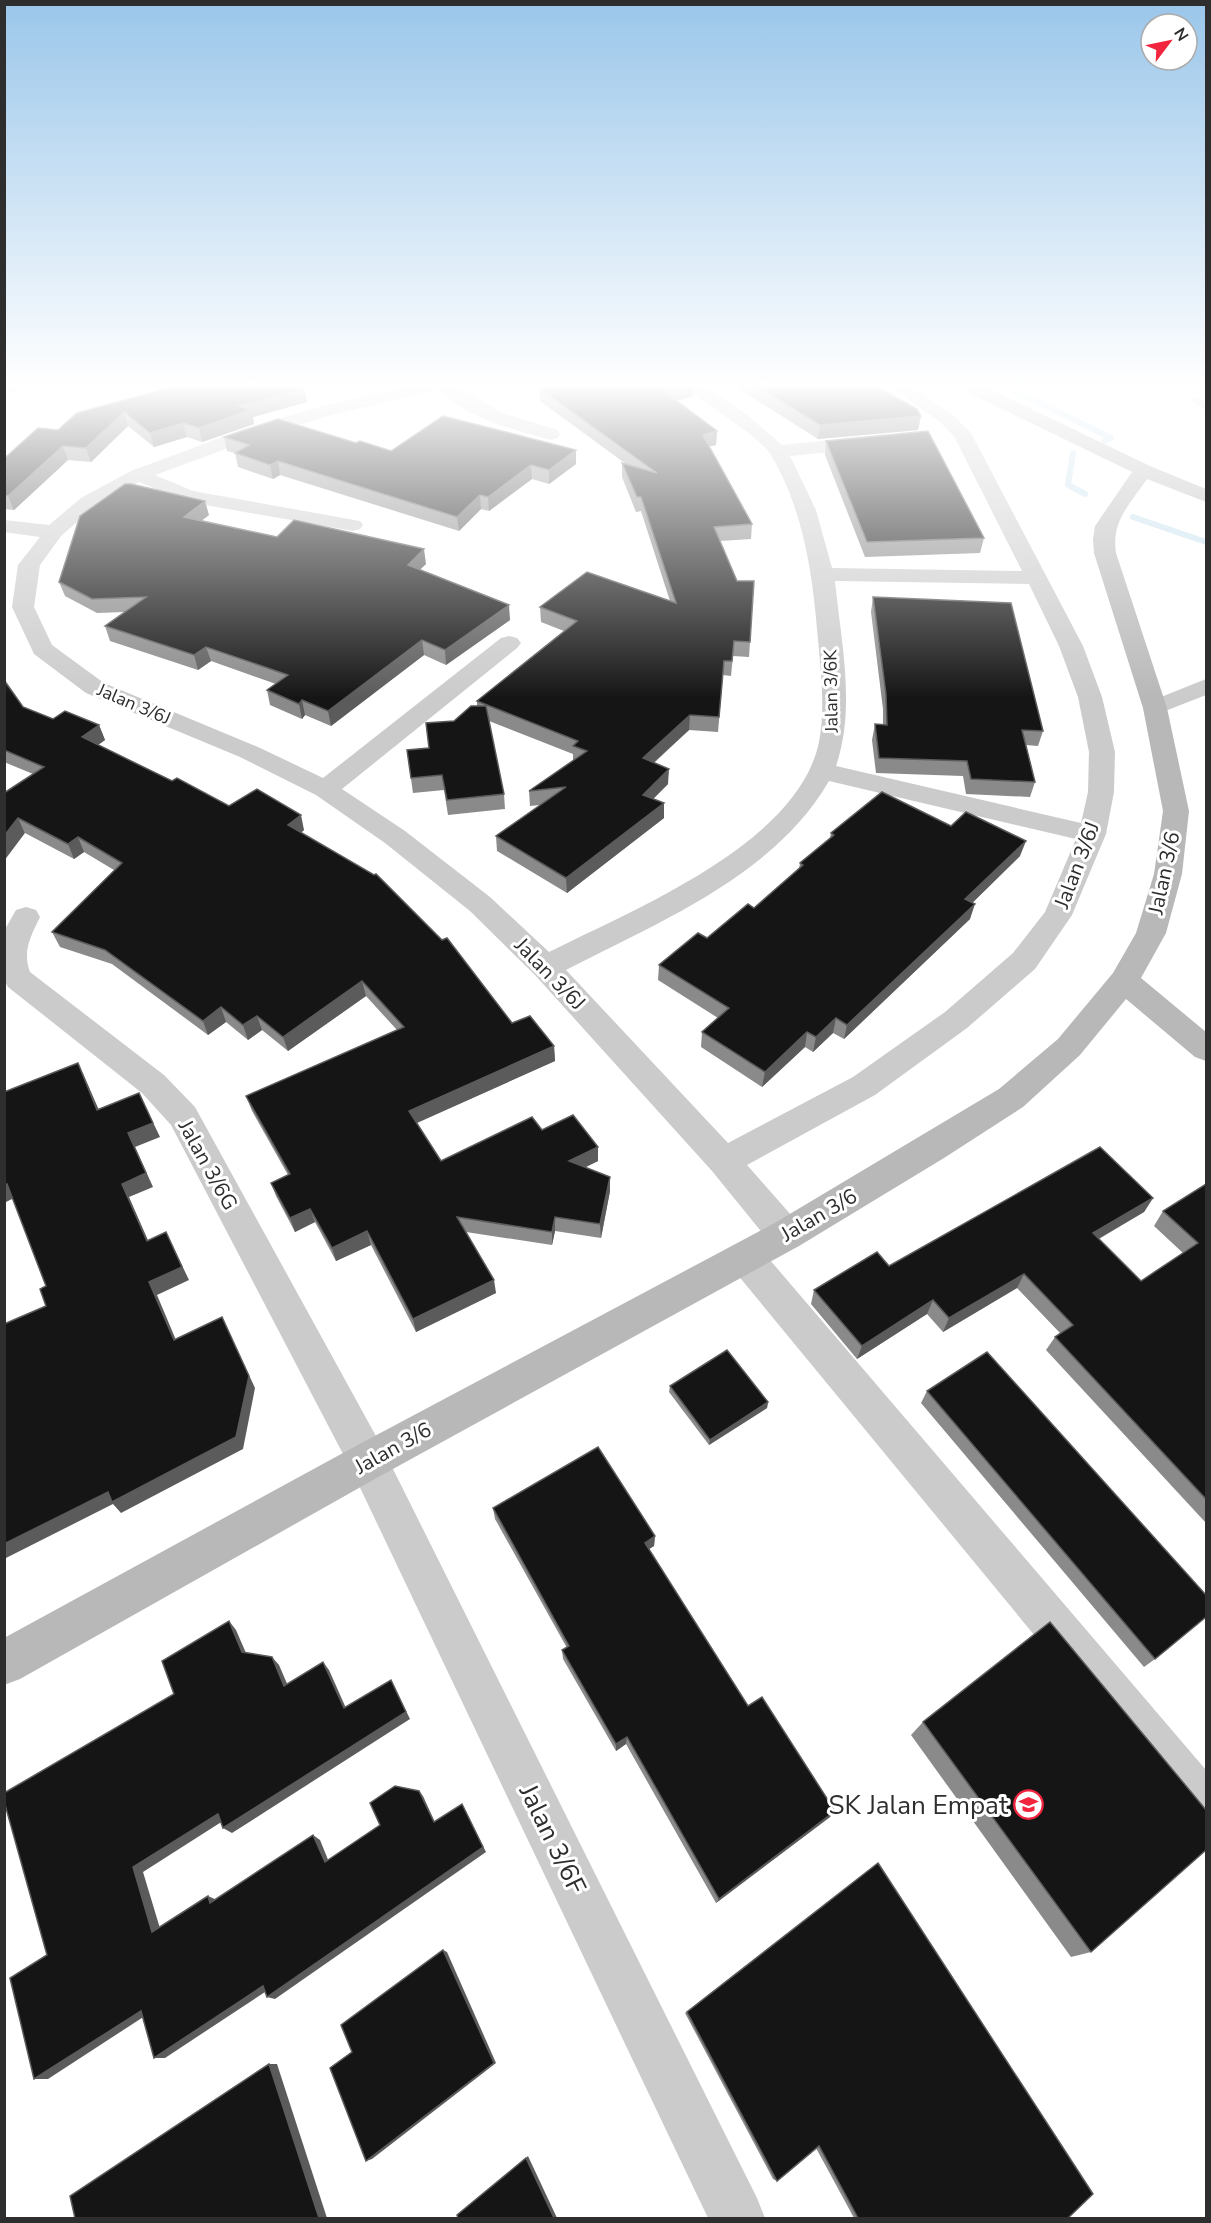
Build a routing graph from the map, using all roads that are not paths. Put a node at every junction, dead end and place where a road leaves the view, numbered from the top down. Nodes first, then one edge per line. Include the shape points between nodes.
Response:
1 (109, 491) edge
2 (177, 491) edge
3 (797, 491) edge
4 (984, 491) edge
5 (1129, 491) edge
6 (354, 525) dead end
7 (4, 526) edge
8 (54, 532) junction
9 (823, 574) junction
10 (1036, 578) junction
11 (509, 643) dead end
12 (1206, 686) edge
13 (1155, 708) junction
14 (822, 771) junction
15 (325, 789) junction
16 (1092, 834) junction
17 (26, 917) dead end
18 (546, 967) junction
19 (1124, 981) junction
20 (1206, 1049) edge
21 (724, 1161) junction
22 (786, 1235) junction
23 (745, 1257) junction
24 (368, 1461) junction
25 (4, 1663) edge
26 (1206, 1806) edge
27 (737, 2218) edge

1 - 8 street, Jalan 3/6J via 88,502
2 - 6 street
3 - 9 street, Jalan 3/6K
4 - 10 street, Jalan 3/6J
5 - 13 street, Jalan 3/6 via 1105,526 1103,539
7 - 8 street
8 - 15 street, Jalan 3/6J via 29,565 23,607 42,649 94,688 249,752
9 - 10 street
9 - 14 street, Jalan 3/6K via 834,681 832,741
10 - 16 street, Jalan 3/6J via 1071,646 1090,697 1102,752 1101,792
11 - 15 street
12 - 13 street
13 - 19 street, Jalan 3/6 via 1176,811 1168,874 1151,933
14 - 16 street
14 - 18 street, Jalan 3/6K via 805,800 781,828 736,863 684,896
15 - 18 street, Jalan 3/6J via 395,837 480,904
16 - 21 street, Jalan 3/6J via 1058,915 1024,961 956,1020 864,1086
17 - 24 street, Jalan 3/6G via 11,948 13,969 30,989 153,1084 183,1116
18 - 21 street, Jalan 3/6J
19 - 20 street
19 - 22 street, Jalan 3/6 via 1069,1047 1011,1098
21 - 22 street, Jalan 3/6J
22 - 23 street, Jalan 3/6
23 - 24 street, Jalan 3/6
23 - 26 street
24 - 25 street, Jalan 3/6
24 - 27 street, Jalan 3/6F

